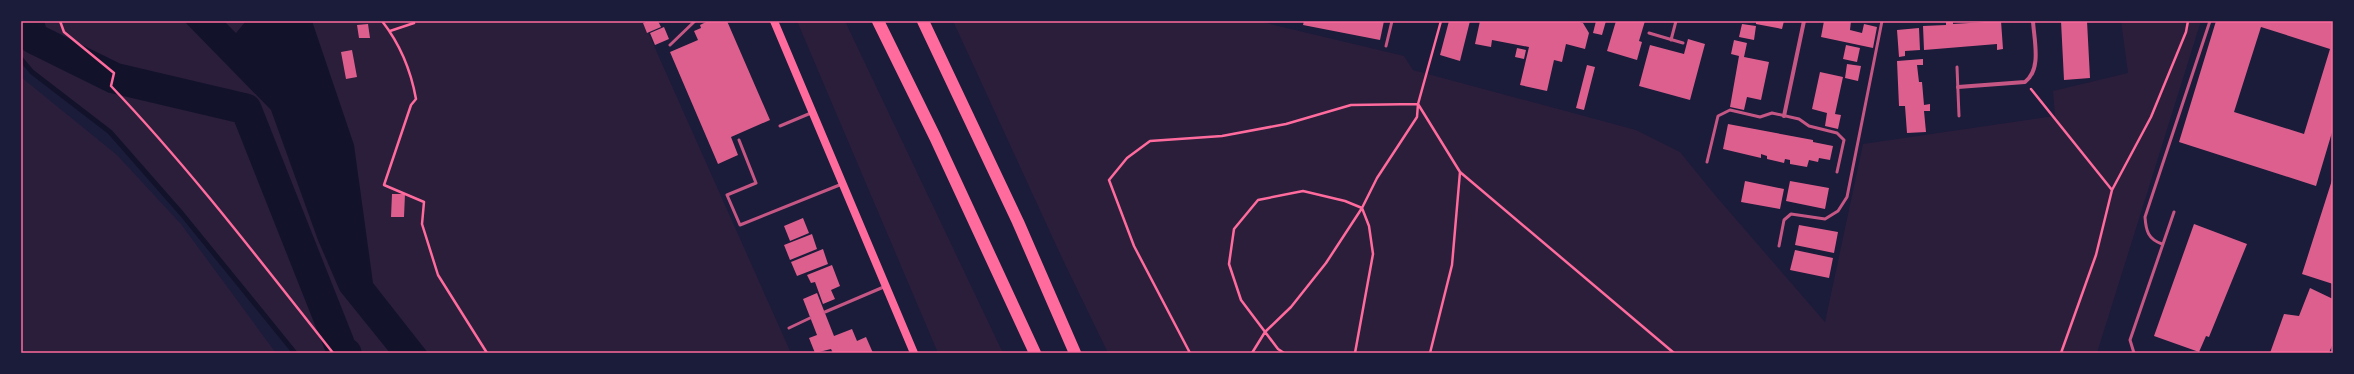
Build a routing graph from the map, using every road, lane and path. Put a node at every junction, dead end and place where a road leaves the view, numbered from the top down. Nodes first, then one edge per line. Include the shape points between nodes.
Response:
1 (60, 21) edge
2 (382, 21) edge
3 (695, 21) edge
4 (774, 21) edge
5 (878, 21) edge
6 (923, 21) edge
7 (1392, 21) edge
8 (1441, 21) edge
9 (1676, 21) edge
10 (1804, 21) edge
11 (1882, 21) edge
12 (2033, 21) edge
13 (2188, 21) edge
14 (2210, 21) edge
15 (414, 23) dead end
16 (390, 31) junction
17 (1650, 33) dead end
18 (1671, 40) junction
19 (1683, 43) dead end
20 (670, 45) dead end
21 (1386, 46) dead end
22 (1956, 67) dead end
23 (2025, 82) junction
24 (1958, 87) junction
25 (1418, 104) junction
26 (813, 113) junction
27 (1784, 116) junction
28 (1960, 116) dead end
29 (780, 126) dead end
30 (739, 140) dead end
31 (1707, 162) dead end
32 (1460, 172) junction
33 (1838, 172) dead end
34 (843, 183) junction
35 (2112, 190) junction
36 (1362, 208) junction
37 (2174, 212) dead end
38 (2162, 244) junction
39 (1779, 246) dead end
40 (886, 286) junction
41 (824, 312) dead end
42 (810, 318) dead end
43 (789, 328) dead end
44 (1265, 332) junction
45 (333, 353) edge
46 (487, 353) edge
47 (914, 353) edge
48 (1035, 353) edge
49 (1075, 353) edge
50 (1190, 353) edge
51 (1252, 353) edge
52 (1284, 353) edge
53 (1355, 353) edge
54 (1430, 353) edge
55 (1674, 353) edge
56 (2061, 353) edge
57 (2134, 353) edge

1 - 45 path via 64,32 114,73 112,86 230,222
2 - 16 path
3 - 20 lane
4 - 26 main road
5 - 48 highway
6 - 49 highway via 1018,222
7 - 21 lane
8 - 25 path
9 - 18 lane
10 - 27 street
11 - 39 lane via 1847,197 1838,211 1825,219 1791,214 1784,220
12 - 23 street via 2035,69 2032,77
13 - 35 path via 2186,32 2151,118
14 - 38 lane via 2145,217 2146,232 2154,241
15 - 16 path
16 - 46 path via 412,74 416,99 411,105 384,185 424,202 422,224 438,275
17 - 18 lane
18 - 19 lane
22 - 24 lane
23 - 24 street
23 - 35 path
24 - 28 lane
25 - 32 path
25 - 36 path via 1417,117 1377,178
25 - 50 path via 1351,105 1286,124 1222,136 1150,141 1127,158 1109,180 1134,246
26 - 29 lane
26 - 34 main road
27 - 31 lane via 1772,113 1760,117 1730,110 1718,116
27 - 33 lane via 1799,119 1809,126 1837,132 1844,140
30 - 34 lane via 756,183 727,195 740,225
32 - 54 path via 1452,265
32 - 55 path
34 - 40 main road
35 - 56 path via 2096,255
36 - 44 path via 1326,263 1290,307
36 - 44 path via 1345,201 1303,191 1258,200 1234,229 1229,264 1241,300
36 - 53 path via 1369,226 1373,254
37 - 38 lane
38 - 57 lane via 2130,340
40 - 41 lane
40 - 47 main road
42 - 43 lane
44 - 51 path
44 - 52 path

